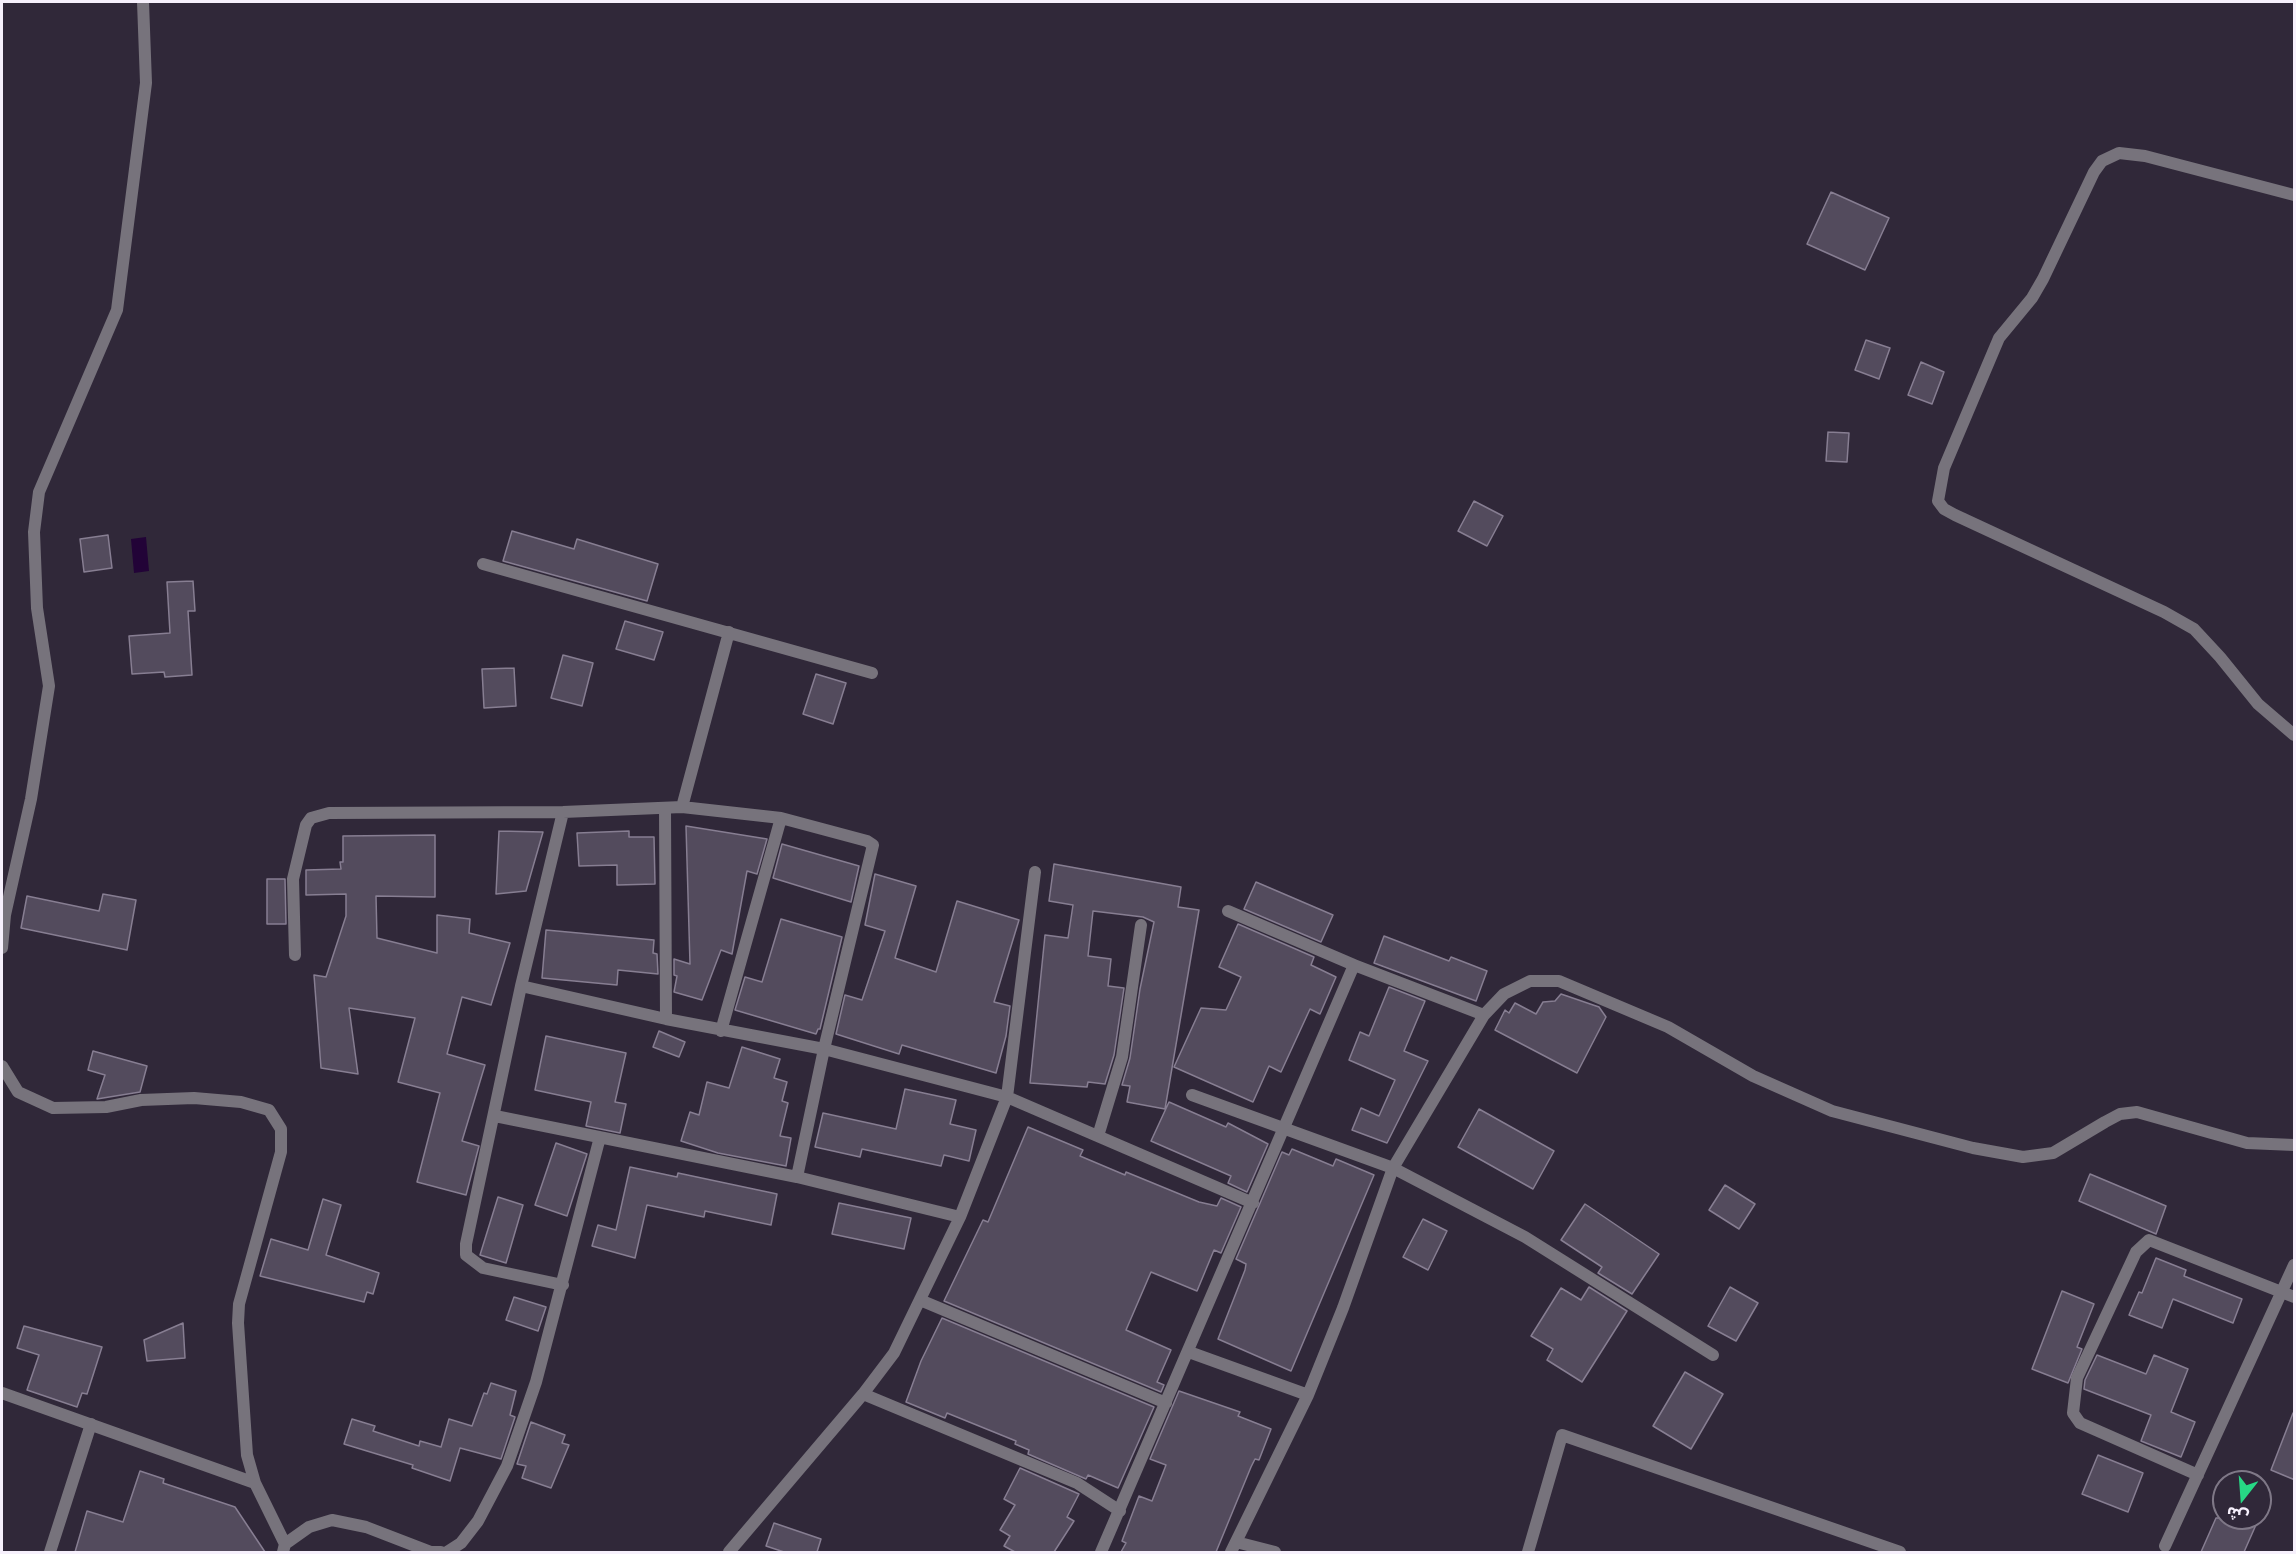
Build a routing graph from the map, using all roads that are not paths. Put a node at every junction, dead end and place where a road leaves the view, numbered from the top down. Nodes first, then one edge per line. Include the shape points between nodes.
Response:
1 (143, 2) edge
2 (2295, 195) edge
3 (483, 564) dead end
4 (729, 632) junction
5 (872, 673) dead end
6 (2295, 735) edge
7 (682, 807) junction
8 (665, 808) junction
9 (562, 812) junction
10 (781, 818) junction
11 (1035, 872) dead end
12 (1228, 911) dead end
13 (1140, 925) dead end
14 (2, 948) edge
15 (295, 955) dead end
16 (1354, 965) junction
17 (521, 986) junction
18 (1484, 1015) junction
19 (666, 1019) junction
20 (721, 1031) junction
21 (824, 1049) junction
22 (2, 1066) edge
23 (1192, 1095) dead end
24 (1007, 1097) junction
25 (495, 1116) junction
26 (1284, 1129) junction
27 (1098, 1136) junction
28 (600, 1137) junction
29 (2295, 1146) edge
30 (1393, 1168) junction
31 (797, 1176) junction
32 (1252, 1203) junction
33 (960, 1217) junction
34 (2295, 1265) edge
35 (563, 1285) junction
36 (2282, 1292) junction
37 (2295, 1297) edge
38 (920, 1300) junction
39 (1189, 1352) junction
40 (1713, 1355) dead end
41 (2, 1393) edge
42 (863, 1394) junction
43 (1308, 1395) junction
44 (1166, 1402) junction
45 (91, 1424) junction
46 (2198, 1475) junction
47 (255, 1484) junction
48 (1120, 1511) junction
49 (2165, 1546) dead end
50 (1233, 1547) edge
51 (284, 1548) edge
52 (50, 1552) edge
53 (441, 1552) edge
54 (447, 1552) edge
55 (729, 1552) edge
56 (1101, 1552) edge
57 (1275, 1552) edge
58 (1528, 1552) edge
59 (1900, 1552) edge

1 - 14 street via 146,83 117,310 39,492 34,532 37,608 49,686
2 - 6 street via 2145,156 2119,153 2102,161 2032,298 1999,338 1944,468 1938,501 1955,515 2194,629 2258,704
3 - 4 street
4 - 5 street
4 - 7 street
7 - 8 street
7 - 10 street
8 - 9 street
8 - 19 street
9 - 15 street via 329,813 311,818 293,879
9 - 17 street
10 - 20 street
10 - 21 street via 873,845
11 - 24 street
12 - 16 street
13 - 27 street via 1122,1057
16 - 18 street
16 - 26 street
17 - 19 street
17 - 25 street
18 - 29 street via 1504,994 1530,981 1559,981 1668,1026 1753,1076 1832,1111 2023,1157 2053,1154 2120,1114 2137,1112 2247,1143
18 - 30 street
19 - 20 street
20 - 21 street
21 - 24 street
21 - 31 street
22 - 47 street via 18,1092 53,1108 194,1098 241,1102 269,1110 281,1129 281,1152 239,1304 243,1420
23 - 26 street
24 - 27 street
24 - 33 street
25 - 28 street
25 - 35 street via 466,1255 483,1268
26 - 30 street
26 - 32 street
27 - 32 street
28 - 31 street
28 - 35 street
30 - 40 street via 1525,1237
30 - 43 street
31 - 33 street
32 - 39 street
33 - 38 street
34 - 36 street
35 - 54 street via 507,1466 478,1521 461,1543
36 - 37 street
36 - 46 street
36 - 46 street via 2149,1240 2136,1252 2077,1378 2073,1413 2080,1423
38 - 42 street via 894,1353
38 - 44 street
39 - 43 street
39 - 44 street
41 - 45 street
42 - 48 street via 1077,1483
42 - 55 street
43 - 50 street
44 - 48 street
45 - 47 street
45 - 52 street
46 - 49 street
47 - 51 street
48 - 56 street
50 - 57 street
51 - 53 street via 309,1527 332,1520
58 - 59 street via 1562,1435

